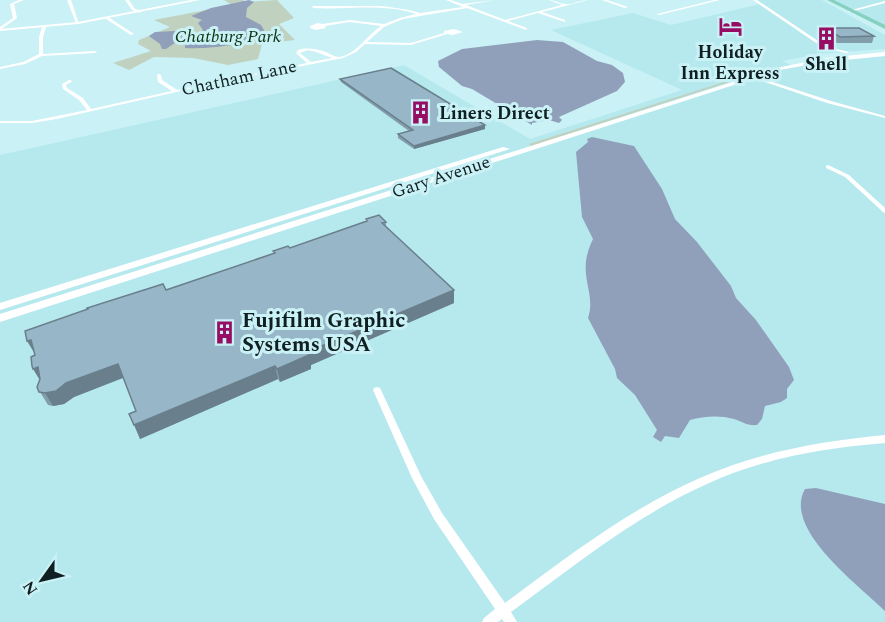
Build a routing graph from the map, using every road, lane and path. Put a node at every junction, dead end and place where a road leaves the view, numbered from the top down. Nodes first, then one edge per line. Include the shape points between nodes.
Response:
1 (22, 0) edge
2 (69, 0) edge
3 (127, 0) edge
4 (198, 0) edge
5 (448, 0) edge
6 (493, 0) edge
7 (551, 0) edge
8 (586, 0) edge
9 (604, 0) edge
10 (718, 0) edge
11 (755, 0) edge
12 (830, 0) edge
13 (885, 2) edge
14 (469, 4) edge
15 (567, 6) junction
16 (313, 7) dead end
17 (626, 7) dead end
18 (850, 11) junction
19 (139, 12) junction
20 (537, 12) junction
21 (659, 14) dead end
22 (422, 15) junction
23 (107, 18) junction
24 (505, 21) junction
25 (564, 21) dead end
26 (870, 21) junction
27 (78, 23) junction
28 (323, 25) dead end
29 (385, 25) junction
30 (44, 27) junction
31 (885, 27) edge
32 (0, 29) edge
33 (526, 29) dead end
34 (885, 32) edge
35 (446, 33) dead end
36 (132, 34) dead end
37 (365, 43) junction
38 (826, 51) junction
39 (95, 52) dead end
40 (885, 52) edge
41 (41, 55) junction
42 (337, 58) junction
43 (311, 64) junction
44 (0, 68) edge
45 (745, 74) junction
46 (159, 75) dead end
47 (754, 78) junction
48 (71, 81) dead end
49 (176, 91) junction
50 (90, 111) junction
51 (885, 117) edge
52 (0, 122) edge
53 (828, 166) dead end
54 (885, 211) edge
55 (0, 307) edge
56 (0, 318) edge
57 (377, 390) dead end
58 (885, 439) edge
59 (503, 611) junction
60 (488, 622) edge
61 (511, 622) edge

1 - 32 street via 12,4 15,18
2 - 27 street
3 - 19 street
4 - 19 main road
5 - 14 street
6 - 14 street, Chatham Lane
7 - 15 street
8 - 15 street
9 - 17 street
10 - 21 street
11 - 38 street
12 - 18 main road
13 - 18 street
14 - 22 street, Chatham Lane
14 - 24 street
15 - 20 street
16 - 22 street via 388,5
18 - 26 main road
19 - 23 main road
20 - 24 street
20 - 25 street
22 - 29 street, Chatham Lane
23 - 27 main road
23 - 36 street
24 - 33 street
26 - 31 main road
26 - 34 main road via 867,22
27 - 30 main road
28 - 29 street via 350,21
29 - 37 street, Chatham Lane
30 - 32 main road
30 - 41 street
35 - 37 street via 411,44
37 - 42 street, Chatham Lane via 351,55
38 - 40 main road, Gary Avenue
38 - 45 main road, Gary Avenue
39 - 41 street
40 - 47 main road, Gary Avenue via 812,62
41 - 44 street
42 - 43 street, Chatham Lane
42 - 43 street via 316,50 299,51
43 - 49 street, Chatham Lane
45 - 47 street
45 - 55 main road, Gary Avenue
46 - 49 street via 160,81
47 - 51 street
47 - 56 main road, Gary Avenue
48 - 50 street via 64,85 65,89 81,99
49 - 50 street, Chatham Lane
50 - 52 street, Chatham Lane via 42,121
53 - 54 street via 847,176
57 - 59 street via 438,516
58 - 59 street via 794,451 737,467 674,495
59 - 60 street
59 - 61 street

